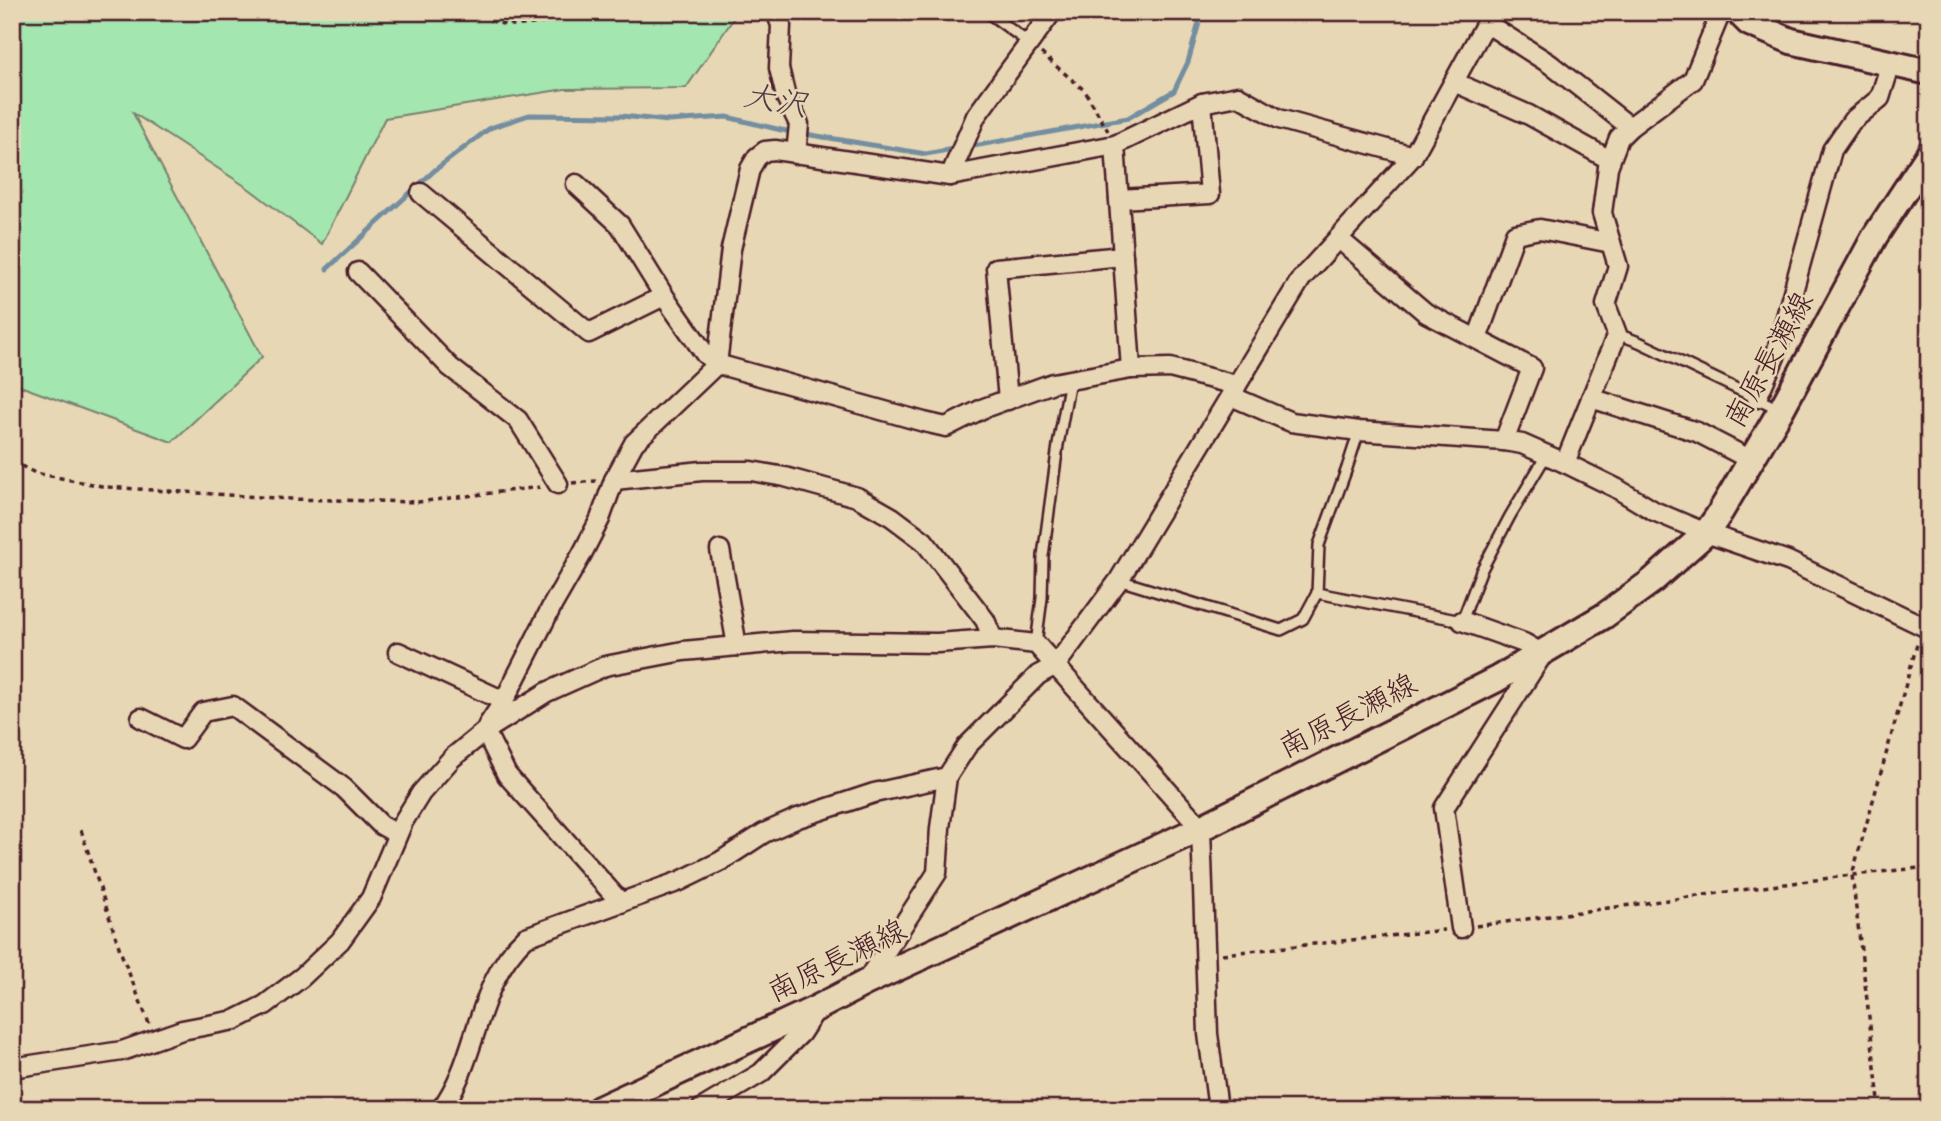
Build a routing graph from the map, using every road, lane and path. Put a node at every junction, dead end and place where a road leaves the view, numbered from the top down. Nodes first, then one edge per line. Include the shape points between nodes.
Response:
1 (472, 12) edge
2 (585, 12) edge
3 (776, 12) edge
4 (987, 12) edge
5 (1052, 12) edge
6 (1721, 12) edge
7 (1738, 12) edge
8 (1489, 18) edge
9 (1029, 43) junction
10 (1891, 63) junction
11 (1929, 72) edge
12 (1454, 82) junction
13 (1202, 103) junction
14 (1630, 127) junction
15 (1115, 145) junction
16 (796, 154) junction
17 (1929, 154) edge
18 (1413, 156) junction
19 (1610, 160) junction
20 (950, 176) junction
21 (576, 184) dead end
22 (421, 193) dead end
23 (1119, 199) junction
24 (1339, 239) junction
25 (1611, 243) junction
26 (1123, 256) junction
27 (358, 272) dead end
28 (664, 296) junction
29 (1616, 334) junction
30 (1477, 339) junction
31 (717, 364) junction
32 (1131, 369) junction
33 (1070, 380) junction
34 (1233, 392) junction
35 (1591, 398) junction
36 (1757, 398) junction
37 (1008, 400) junction
38 (1781, 410) junction
39 (1359, 431) junction
40 (1504, 441) junction
41 (1547, 454) junction
42 (1751, 460) junction
43 (12, 461) edge
44 (1565, 463) junction
45 (614, 480) junction
46 (558, 484) junction
47 (1706, 533) junction
48 (720, 550) dead end
49 (1119, 580) junction
50 (1317, 593) junction
51 (1462, 621) junction
52 (1927, 621) edge
53 (993, 639) junction
54 (1036, 644) junction
55 (737, 646) junction
56 (398, 653) dead end
57 (1543, 654) junction
58 (1056, 665) junction
59 (504, 701) junction
60 (142, 718) dead end
61 (485, 731) junction
62 (947, 777) junction
63 (1201, 828) junction
64 (80, 830) dead end
65 (397, 834) junction
66 (1929, 867) edge
67 (1852, 875) junction
68 (621, 903) junction
69 (1461, 928) junction
70 (1205, 956) junction
71 (865, 983) junction
72 (817, 1008) junction
73 (156, 1040) junction
74 (12, 1068) edge
75 (441, 1109) edge
76 (599, 1109) edge
77 (701, 1109) edge
78 (1218, 1109) edge
79 (1880, 1109) edge

1 - 2 path via 497,23 520,25
3 - 16 street via 782,25 779,68 799,124
4 - 9 lane
5 - 9 street
6 - 14 street via 1693,80
7 - 10 main road via 1749,23 1791,41
8 - 12 street
8 - 14 street
9 - 15 path via 1085,91
9 - 20 street via 976,116
10 - 11 main road
10 - 36 street via 1881,98 1852,121 1832,150 1775,357
12 - 18 street
12 - 19 street via 1529,115
13 - 15 street
13 - 18 street via 1238,96 1279,119
13 - 23 street via 1210,194
14 - 19 street via 1619,138
15 - 20 street
15 - 23 street
16 - 20 street
16 - 31 street via 765,151 750,169 731,249
17 - 38 main road, 南原長瀬線 via 1875,236
18 - 24 street
19 - 25 street via 1602,214
21 - 28 street via 620,225
22 - 28 street via 589,333
23 - 26 street
24 - 30 street via 1426,313
24 - 34 street via 1301,279
25 - 29 street via 1618,266 1605,305
25 - 30 street via 1540,229 1515,234
26 - 32 street
26 - 37 street via 996,268
27 - 46 street via 450,367 518,420
28 - 31 street
29 - 35 street
29 - 36 lane
30 - 40 street via 1532,368
31 - 37 street via 946,427
31 - 45 street via 634,443
32 - 33 street
32 - 34 street via 1170,368 1228,383
33 - 37 street
33 - 54 lane via 1043,556
34 - 39 street via 1291,422
34 - 49 street
35 - 42 street via 1697,432
35 - 44 street
36 - 38 lane
38 - 42 main road, 南原長瀬線
39 - 40 street
39 - 50 lane via 1319,545
40 - 41 street
41 - 44 street
41 - 51 lane via 1481,572
42 - 47 main road, 南原長瀬線
43 - 46 path via 35,473 107,486 290,499 418,502
44 - 47 street
45 - 46 path
45 - 53 street via 751,471 857,497 925,541 985,620
45 - 59 street via 600,519
47 - 52 street via 1788,561
47 - 57 main road, 南原長瀬線 via 1643,588
48 - 55 street
49 - 50 lane via 1281,630 1303,618
49 - 58 street
50 - 51 lane
51 - 57 street
52 - 67 path
53 - 54 street
53 - 55 street
54 - 58 street
55 - 61 street via 683,650 605,666 547,692
56 - 59 street
57 - 63 main road, 南原長瀬線
57 - 69 street via 1444,808
58 - 62 street via 1038,675 967,746
58 - 63 street
59 - 61 street
60 - 65 street via 183,739 203,712 233,706 344,788 381,825
61 - 65 street via 452,758 421,793
61 - 68 street via 507,775
62 - 68 street via 874,793 797,818 680,881
62 - 71 street via 937,873
63 - 70 street
63 - 71 main road, 南原長瀬線
64 - 73 path
65 - 73 street via 371,898 340,941 302,977 265,1005 234,1020
66 - 67 path
67 - 69 path
67 - 79 path
68 - 75 street via 526,937 512,951 488,992 461,1073
69 - 70 path
70 - 78 street via 1208,1034
71 - 72 main road, 南原長瀬線
72 - 76 main road, 南原長瀬線
72 - 77 street via 801,1034 761,1073
73 - 74 street via 122,1051

